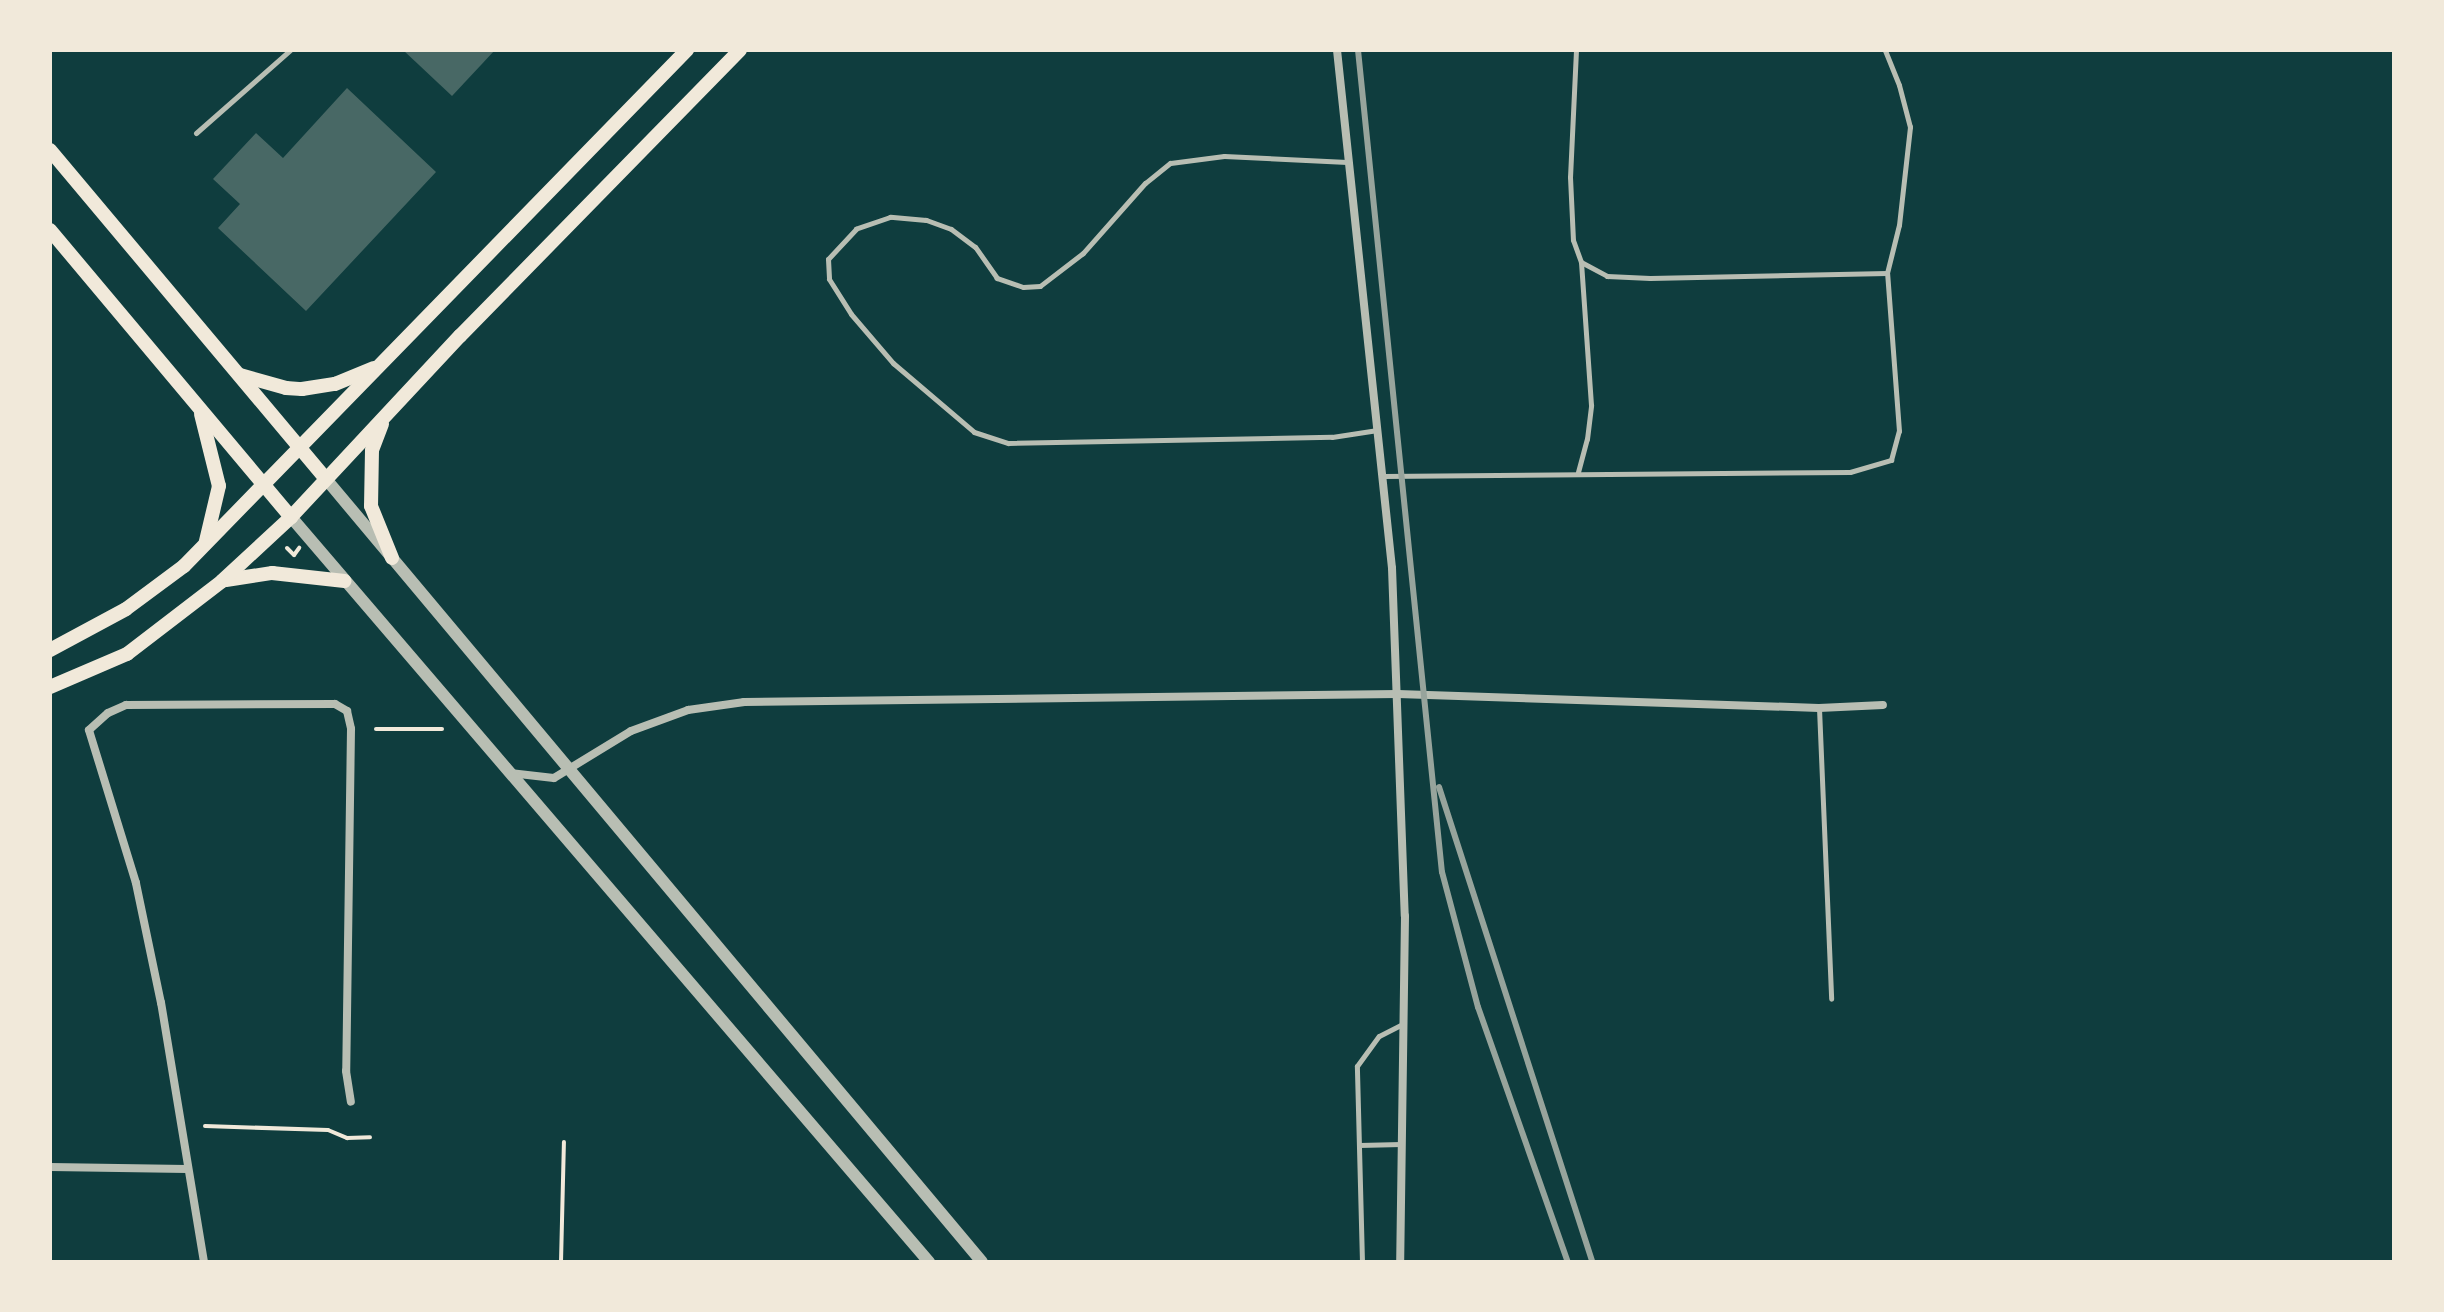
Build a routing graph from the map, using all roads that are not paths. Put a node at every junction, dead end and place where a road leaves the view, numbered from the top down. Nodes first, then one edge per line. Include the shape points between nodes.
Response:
1 (290, 50) edge
2 (687, 50) edge
3 (740, 50) edge
4 (1337, 50) edge
5 (1576, 50) edge
6 (1885, 50) edge
7 (196, 133) dead end
8 (50, 150) edge
9 (1347, 162) junction
10 (50, 230) edge
11 (1581, 262) junction
12 (1887, 273) junction
13 (381, 364) junction
14 (238, 374) junction
15 (199, 406) junction
16 (385, 417) junction
17 (1377, 430) junction
18 (300, 448) junction
19 (1578, 472) junction
20 (1382, 476) junction
21 (326, 479) junction
22 (264, 484) junction
23 (291, 517) junction
24 (204, 545) junction
25 (392, 558) junction
26 (222, 581) junction
27 (345, 581) junction
28 (50, 650) edge
29 (50, 687) edge
30 (1398, 694) junction
31 (1883, 705) dead end
32 (1819, 708) junction
33 (570, 769) junction
34 (507, 773) junction
35 (1831, 999) dead end
36 (1403, 1024) junction
37 (351, 1102) dead end
38 (1401, 1144) junction
39 (1359, 1145) junction
40 (50, 1167) edge
41 (187, 1169) junction
42 (204, 1262) edge
43 (929, 1262) edge
44 (982, 1262) edge
45 (1362, 1262) edge
46 (1400, 1262) edge

1 - 7 lane
2 - 13 main road
3 - 16 main road
4 - 9 street
5 - 11 lane via 1570,177 1573,240
6 - 12 lane via 1910,127 1899,225
8 - 14 main road
9 - 17 street
9 - 17 lane via 1224,156 1170,163 1145,183 1083,253 1040,286 1023,287 997,278 975,247 951,229 926,220 890,217 856,229 828,259 829,279 893,363 974,432 1008,443 1332,437
10 - 15 main road
11 - 12 lane via 1607,276 1650,278
11 - 19 lane via 1591,405
12 - 19 lane via 1899,431 1891,460 1850,472
13 - 14 main road via 335,384 302,389
13 - 18 main road
14 - 18 main road
15 - 22 main road
15 - 24 main road via 219,486
16 - 21 main road
16 - 25 main road via 372,450 370,492
17 - 20 street
18 - 21 main road
18 - 22 main road
19 - 20 lane
20 - 30 street
21 - 23 main road
21 - 25 street
22 - 23 main road
22 - 24 main road
23 - 26 main road
23 - 27 street
24 - 28 main road via 126,609
25 - 33 street
26 - 27 main road via 272,573
26 - 29 main road via 127,654
27 - 34 street
30 - 32 street
30 - 33 street via 744,702 688,710 631,731
30 - 36 street
31 - 32 street
32 - 35 lane
33 - 34 street via 554,778
33 - 44 street
34 - 43 street
36 - 38 street
36 - 39 lane via 1379,1036 1357,1066
37 - 41 street via 346,1071 351,729 347,711 335,704 126,705 89,730 136,883
38 - 39 lane
38 - 46 street
39 - 45 lane
40 - 41 street
41 - 42 street

